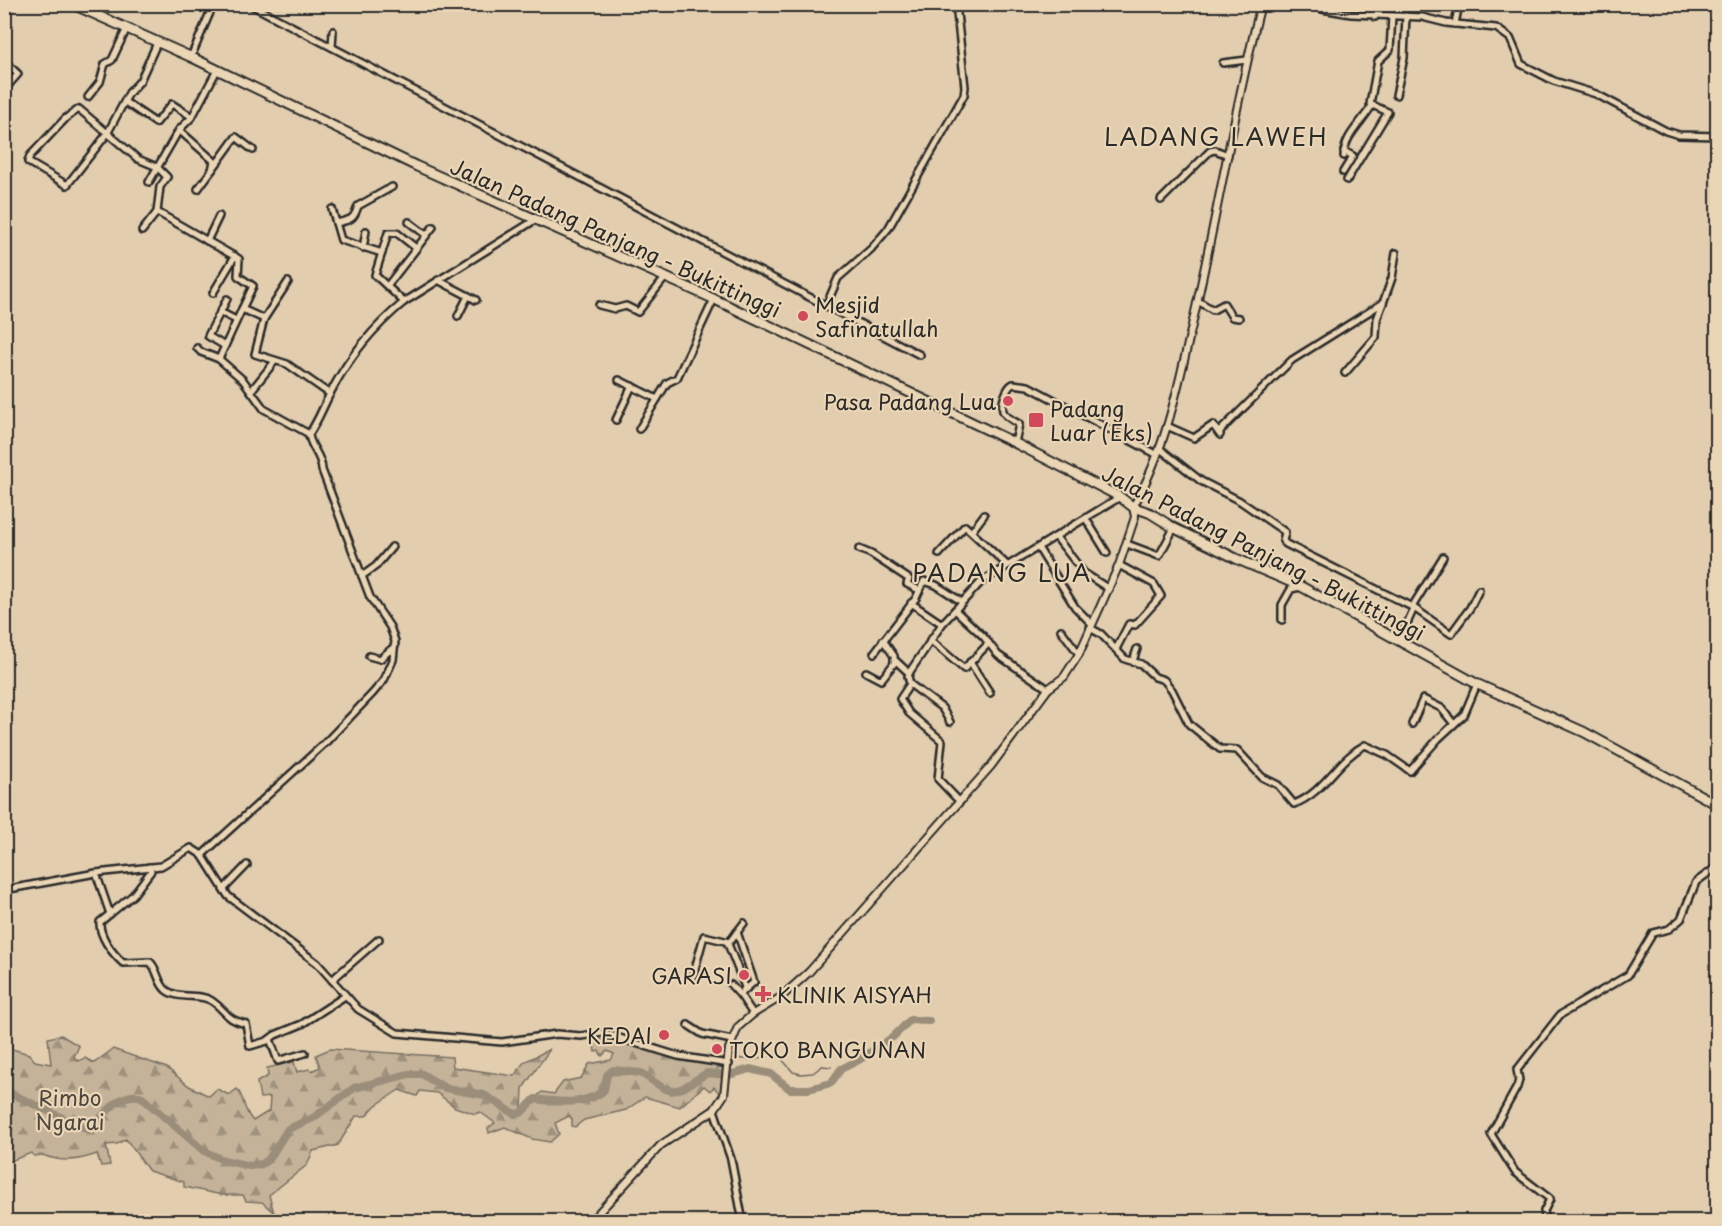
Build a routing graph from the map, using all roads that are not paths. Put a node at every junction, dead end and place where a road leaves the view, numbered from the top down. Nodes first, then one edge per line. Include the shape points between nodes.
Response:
1 (13, 4) edge
2 (72, 4) edge
3 (249, 4) edge
4 (956, 4) edge
5 (1261, 4) edge
6 (1315, 4) edge
7 (1376, 4) edge
8 (1459, 4) edge
9 (212, 8) dead end
10 (4, 11) edge
11 (1392, 16) junction
12 (1406, 16) junction
13 (1376, 17) junction
14 (1455, 24) junction
15 (127, 28) junction
16 (333, 31) dead end
17 (157, 44) junction
18 (332, 48) junction
19 (191, 57) junction
20 (1246, 60) junction
21 (4, 61) edge
22 (1223, 63) dead end
23 (216, 72) junction
24 (4, 90) edge
25 (1396, 96) dead end
26 (88, 97) dead end
27 (125, 102) junction
28 (1372, 105) junction
29 (192, 117) junction
30 (179, 130) junction
31 (107, 134) junction
32 (1718, 136) edge
33 (253, 150) dead end
34 (1228, 155) junction
35 (157, 166) junction
36 (212, 171) junction
37 (1343, 172) dead end
38 (1347, 180) dead end
39 (149, 182) dead end
40 (392, 187) dead end
41 (198, 189) dead end
42 (1161, 201) dead end
43 (332, 209) dead end
44 (157, 212) junction
45 (219, 216) dead end
46 (535, 220) junction
47 (409, 222) dead end
48 (336, 223) junction
49 (433, 227) dead end
50 (142, 231) dead end
51 (366, 231) dead end
52 (426, 235) junction
53 (207, 241) junction
54 (363, 248) junction
55 (416, 248) junction
56 (382, 253) junction
57 (1396, 253) dead end
58 (235, 256) junction
59 (665, 278) junction
60 (438, 280) junction
61 (288, 282) dead end
62 (388, 285) junction
63 (213, 294) dead end
64 (468, 296) junction
65 (227, 299) dead end
66 (714, 299) junction
67 (476, 300) dead end
68 (1198, 301) junction
69 (404, 302) junction
70 (1383, 303) junction
71 (599, 305) dead end
72 (826, 306) junction
73 (242, 309) junction
74 (220, 312) junction
75 (458, 316) dead end
76 (1239, 318) dead end
77 (264, 319) junction
78 (236, 320) junction
79 (225, 346) junction
80 (197, 348) dead end
81 (920, 355) dead end
82 (219, 359) junction
83 (275, 361) junction
84 (1345, 373) dead end
85 (619, 380) dead end
86 (632, 386) junction
87 (251, 391) junction
88 (330, 394) junction
89 (657, 399) junction
90 (616, 420) dead end
91 (1167, 426) junction
92 (639, 429) dead end
93 (309, 435) junction
94 (1015, 443) junction
95 (1157, 451) junction
96 (1120, 497) junction
97 (1133, 507) junction
98 (984, 514) dead end
99 (1086, 519) junction
100 (1174, 528) junction
101 (972, 531) junction
102 (1056, 537) junction
103 (1127, 544) junction
104 (392, 547) dead end
105 (858, 549) dead end
106 (1039, 549) junction
107 (1107, 553) dead end
108 (939, 555) dead end
109 (1443, 557) dead end
110 (1008, 565) junction
111 (1119, 565) junction
112 (362, 576) junction
113 (912, 586) junction
114 (1302, 587) junction
115 (1109, 589) junction
116 (1479, 590) dead end
117 (962, 602) junction
118 (911, 603) junction
119 (1413, 608) junction
120 (955, 610) junction
121 (1282, 620) dead end
122 (942, 624) junction
123 (1091, 626) junction
124 (1061, 630) dead end
125 (883, 640) junction
126 (930, 640) junction
127 (1400, 641) junction
128 (989, 643) junction
129 (395, 645) junction
130 (1137, 649) dead end
131 (1116, 650) junction
132 (874, 653) dead end
133 (1079, 654) junction
134 (369, 656) dead end
135 (1133, 661) junction
136 (894, 662) junction
137 (970, 663) junction
138 (866, 672) dead end
139 (909, 673) junction
140 (910, 684) junction
141 (1477, 684) junction
142 (1048, 689) junction
143 (990, 693) dead end
144 (950, 722) dead end
145 (1412, 724) dead end
146 (1454, 724) junction
147 (960, 802) junction
148 (1718, 805) edge
149 (202, 855) junction
150 (247, 865) dead end
151 (1718, 866) edge
152 (149, 867) junction
153 (96, 873) junction
154 (4, 890) edge
155 (223, 890) junction
156 (110, 914) junction
157 (744, 923) dead end
158 (737, 932) junction
159 (379, 939) dead end
160 (729, 942) junction
161 (693, 976) dead end
162 (332, 980) junction
163 (731, 985) dead end
164 (745, 990) junction
165 (345, 996) junction
166 (741, 996) junction
167 (753, 1014) junction
168 (688, 1024) dead end
169 (270, 1039) junction
170 (732, 1040) junction
171 (305, 1053) dead end
172 (729, 1064) junction
173 (714, 1110) junction
174 (590, 1221) edge
175 (743, 1221) edge
176 (1546, 1221) edge

1 - 10 street
2 - 15 highway, Jalan Padang Panjang - Bukittinggi
3 - 18 street
4 - 72 street via 964,95 888,229 838,278
5 - 20 main road
6 - 13 street via 1332,11
7 - 13 street
8 - 14 street
9 - 19 street
11 - 12 street
11 - 13 street
11 - 28 street via 1390,50 1378,61
12 - 14 street
12 - 25 street via 1404,58
14 - 32 street via 1496,28 1510,38 1519,60 1531,70 1596,94 1666,131
15 - 17 highway, Jalan Padang Panjang - Bukittinggi
15 - 26 street via 112,60 105,64 100,82
16 - 18 street
17 - 19 highway, Jalan Padang Panjang - Bukittinggi
17 - 27 street
18 - 72 street
19 - 23 highway, Jalan Padang Panjang - Bukittinggi
20 - 22 street
20 - 34 main road
21 - 24 street via 18,74
23 - 29 street
23 - 46 highway, Jalan Padang Panjang - Bukittinggi
27 - 29 street via 156,123 172,104
27 - 31 street
28 - 37 street via 1355,126 1344,154 1353,156
28 - 38 street via 1388,112
29 - 30 street
30 - 35 street
30 - 36 street via 214,161
31 - 31 street via 79,109 28,160 65,186
31 - 35 street via 138,159
33 - 36 street via 236,136
34 - 42 street via 1209,151
34 - 68 main road
35 - 39 street
35 - 44 street via 167,177 160,188
36 - 41 street
40 - 48 street via 358,206 355,218
43 - 48 street
44 - 50 street
44 - 53 street
45 - 53 street
46 - 59 highway, Jalan Padang Panjang - Bukittinggi
46 - 60 street
47 - 52 street
48 - 54 street via 342,240
49 - 52 street
51 - 54 street
52 - 55 street
53 - 58 street
54 - 56 street
55 - 56 street via 392,232 386,236
55 - 62 street
56 - 62 street via 375,275
57 - 70 street
58 - 63 street
58 - 73 street via 240,262 238,276 253,286
59 - 66 highway, Jalan Padang Panjang - Bukittinggi
59 - 71 street via 638,312 626,306 615,309
60 - 64 street
60 - 69 street
61 - 77 street
62 - 69 street
64 - 67 street
64 - 75 street
65 - 74 street
66 - 89 street via 677,378 666,383
66 - 94 highway, Jalan Padang Panjang - Bukittinggi
68 - 76 street via 1214,310 1224,304 1232,317
68 - 91 main road
69 - 88 street via 373,329
70 - 84 street via 1376,337
70 - 91 street via 1292,360 1250,405 1236,414 1220,435 1213,425 1194,438
72 - 81 street
73 - 77 street
73 - 78 street
74 - 78 street
74 - 79 street via 208,336
77 - 83 street via 255,354
78 - 79 street
79 - 82 street
80 - 82 street
82 - 87 street
83 - 87 street
83 - 88 street via 287,364
85 - 86 street
86 - 89 street
86 - 90 street
87 - 93 street via 261,406
88 - 93 street
89 - 92 street
91 - 95 main road
93 - 112 street via 322,459 322,470
94 - 95 street via 1019,424 1003,410 1006,393 1013,384 1028,386
94 - 96 highway, Jalan Padang Panjang - Bukittinggi
95 - 97 main road
95 - 119 street via 1285,532 1286,544
96 - 97 highway, Jalan Padang Panjang - Bukittinggi
96 - 99 street
97 - 100 highway, Jalan Padang Panjang - Bukittinggi
97 - 103 main road via 1135,517
98 - 101 street
99 - 102 street
99 - 107 street
100 - 103 street via 1159,556
100 - 114 highway, Jalan Padang Panjang - Bukittinggi
101 - 108 street via 964,527
101 - 110 street
102 - 106 street
102 - 115 street via 1084,573
103 - 111 main road
104 - 112 street
105 - 113 street via 906,577
106 - 110 street
106 - 123 street
109 - 119 street
110 - 117 street via 981,582
111 - 115 main road
111 - 131 street via 1154,584 1161,596 1135,625 1129,624
112 - 129 street via 370,597 390,627
113 - 117 street via 927,580
113 - 118 street
114 - 121 street via 1291,589 1282,605
114 - 127 highway, Jalan Padang Panjang - Bukittinggi
115 - 123 main road
116 - 119 street via 1451,634
117 - 120 street
118 - 122 street
118 - 125 street
119 - 127 street
120 - 122 street
120 - 128 street
122 - 126 street
123 - 131 street
123 - 133 main road
124 - 133 street
125 - 132 street
125 - 136 street
126 - 137 street via 962,669
126 - 139 street
127 - 141 highway, Jalan Padang Panjang - Bukittinggi
128 - 137 street
128 - 142 street via 1006,661
129 - 134 street via 380,659
129 - 149 street via 384,680 374,693
130 - 135 street
131 - 135 street
133 - 142 main road via 1064,677
135 - 146 street via 1167,683 1188,724 1220,749 1237,750 1294,804 1318,791 1365,745 1410,771
136 - 138 street via 881,680
136 - 139 street
137 - 143 street
139 - 140 street
140 - 144 street via 932,698
140 - 147 street via 900,699 909,713 942,741 938,779
141 - 146 street via 1464,716
141 - 148 highway, Jalan Padang Panjang - Bukittinggi via 1584,732
142 - 147 main road
145 - 146 street via 1423,699 1441,708
147 - 167 main road via 809,972 781,997
149 - 152 street via 191,848 161,866
149 - 155 street
150 - 155 street
151 - 176 street via 1696,882 1681,919 1669,929 1653,933 1630,973 1560,1015 1516,1070 1517,1086 1491,1134 1515,1172 1550,1198 1544,1211
152 - 153 street
152 - 156 street via 151,871 133,895
153 - 154 street
153 - 156 street
155 - 162 street via 317,963
156 - 169 street via 100,922 100,929 123,963 150,962 167,991 212,1000 227,1018 246,1024 250,1046
157 - 158 street
158 - 160 street
158 - 164 street via 754,982
159 - 162 street
160 - 161 street via 704,936
160 - 164 street
162 - 165 street
163 - 166 street
164 - 166 street
165 - 169 street
165 - 172 street via 372,1019 397,1033 502,1042 557,1034 603,1033 678,1056
166 - 167 street
167 - 170 main road via 738,1027
168 - 170 street via 702,1034
169 - 171 street via 278,1061
170 - 172 main road
172 - 173 main road via 724,1092
173 - 174 main road via 661,1145
173 - 175 street via 731,1159

